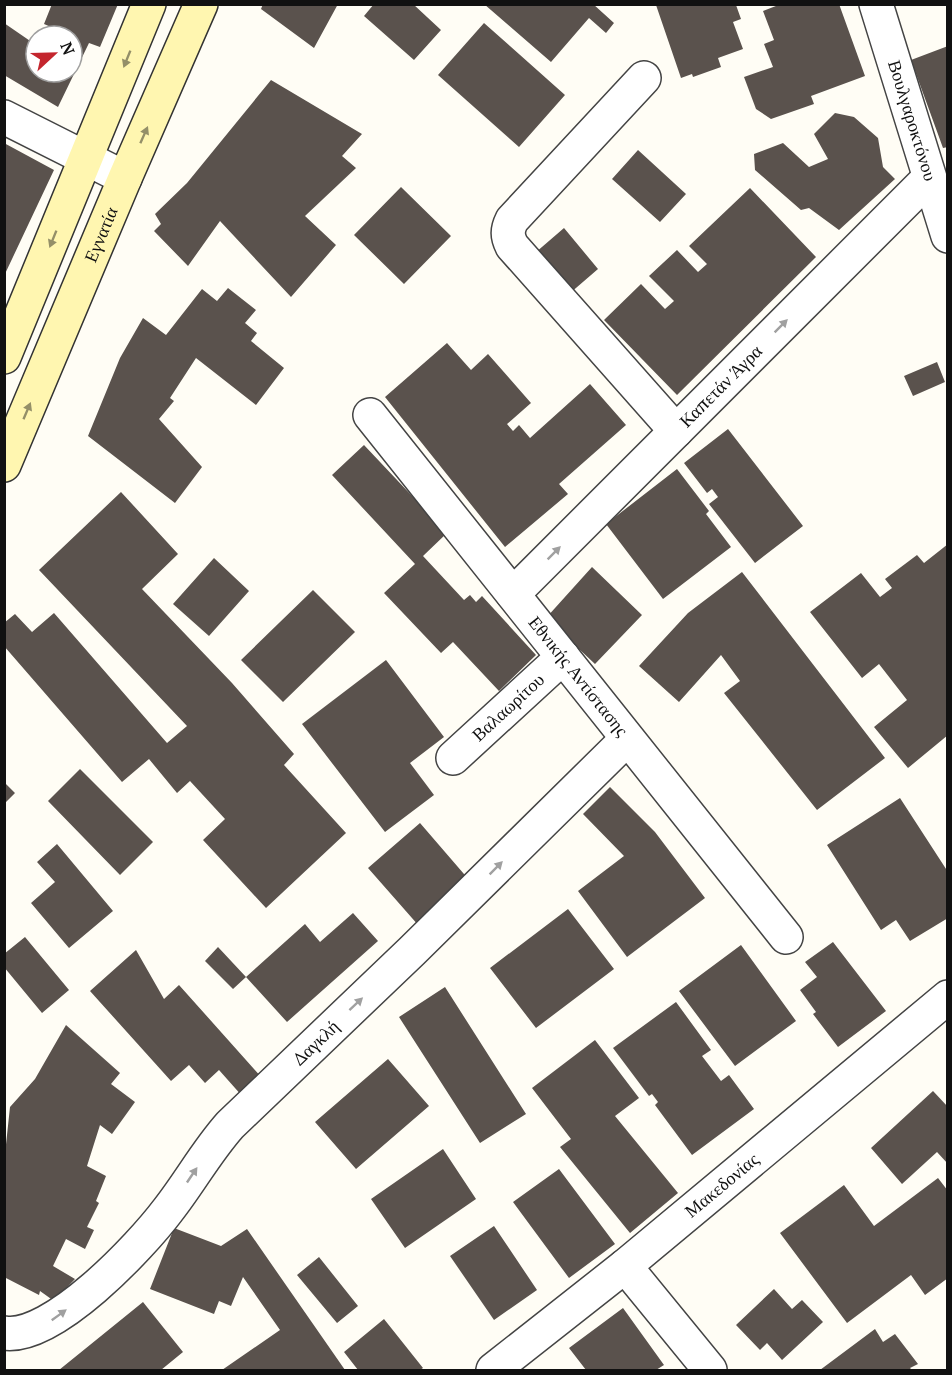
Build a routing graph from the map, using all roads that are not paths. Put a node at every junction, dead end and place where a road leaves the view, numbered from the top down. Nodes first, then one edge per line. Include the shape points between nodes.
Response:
1 (149, 4) edge
2 (201, 4) edge
3 (876, 4) edge
4 (644, 78) dead end
5 (4, 117) edge
6 (86, 158) junction
7 (125, 178) junction
8 (928, 179) junction
9 (948, 236) edge
10 (4, 357) edge
11 (370, 416) dead end
12 (675, 431) junction
13 (4, 465) edge
14 (513, 594) junction
15 (563, 657) junction
16 (627, 739) junction
17 (453, 758) dead end
18 (786, 937) dead end
19 (948, 997) edge
20 (625, 1266) junction
21 (4, 1333) edge
22 (493, 1371) edge
23 (710, 1371) edge

1 -> 6 street
7 -> 2 street, Εγνατία
3 - 8 street, Βουλγαροκτόνου
4 - 12 street via 512,220 508,237
5 - 6 street
6 - 7 street
6 -> 10 street
13 -> 7 street, Εγνατία
8 - 9 street, Βουλγαροκτόνου
12 -> 8 street, Καπετάν Άγρα
11 - 14 street, Εθνικής Αντίστασης
14 -> 12 street, Καπετάν Άγρα
14 - 15 street, Εθνικής Αντίστασης
15 - 16 street, Εθνικής Αντίστασης
15 - 17 street, Βαλαωρίτου
16 - 18 street, Εθνικής Αντίστασης
21 -> 16 street, Δαγκλή via 17,1333 52,1320 135,1248 169,1209 230,1125
19 - 20 street, Μακεδονίας
20 - 22 street, Μακεδονίας
20 - 23 street

